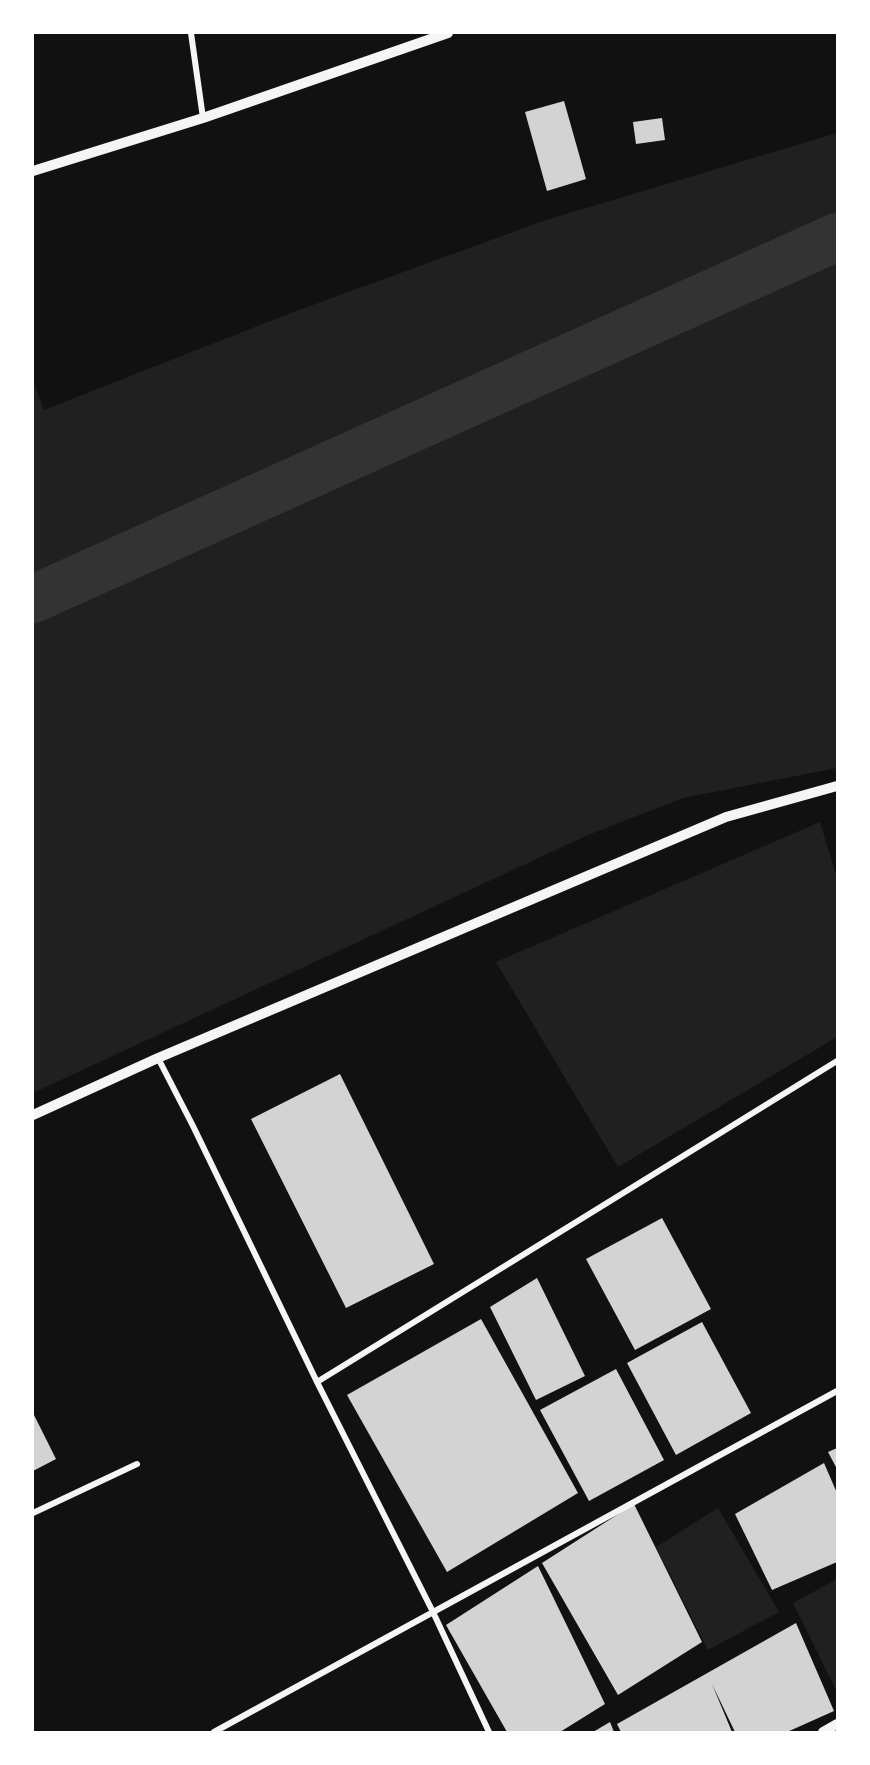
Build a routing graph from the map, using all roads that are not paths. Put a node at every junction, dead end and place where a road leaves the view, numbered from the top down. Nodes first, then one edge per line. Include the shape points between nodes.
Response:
1 (191, 33) edge
2 (448, 33) edge
3 (203, 118) junction
4 (33, 171) edge
5 (837, 786) edge
6 (158, 1058) junction
7 (837, 1061) edge
8 (33, 1115) edge
9 (317, 1382) junction
10 (837, 1391) edge
11 (137, 1464) dead end
12 (33, 1513) edge
13 (433, 1612) junction
14 (837, 1724) edge
15 (214, 1732) edge
16 (489, 1732) edge
17 (823, 1732) edge

1 - 3 street
2 - 3 street
3 - 4 street
5 - 6 street via 726,816
6 - 8 street
6 - 9 street
7 - 9 street
9 - 13 street
10 - 13 street
11 - 12 street
13 - 15 street
13 - 16 street
14 - 17 street

